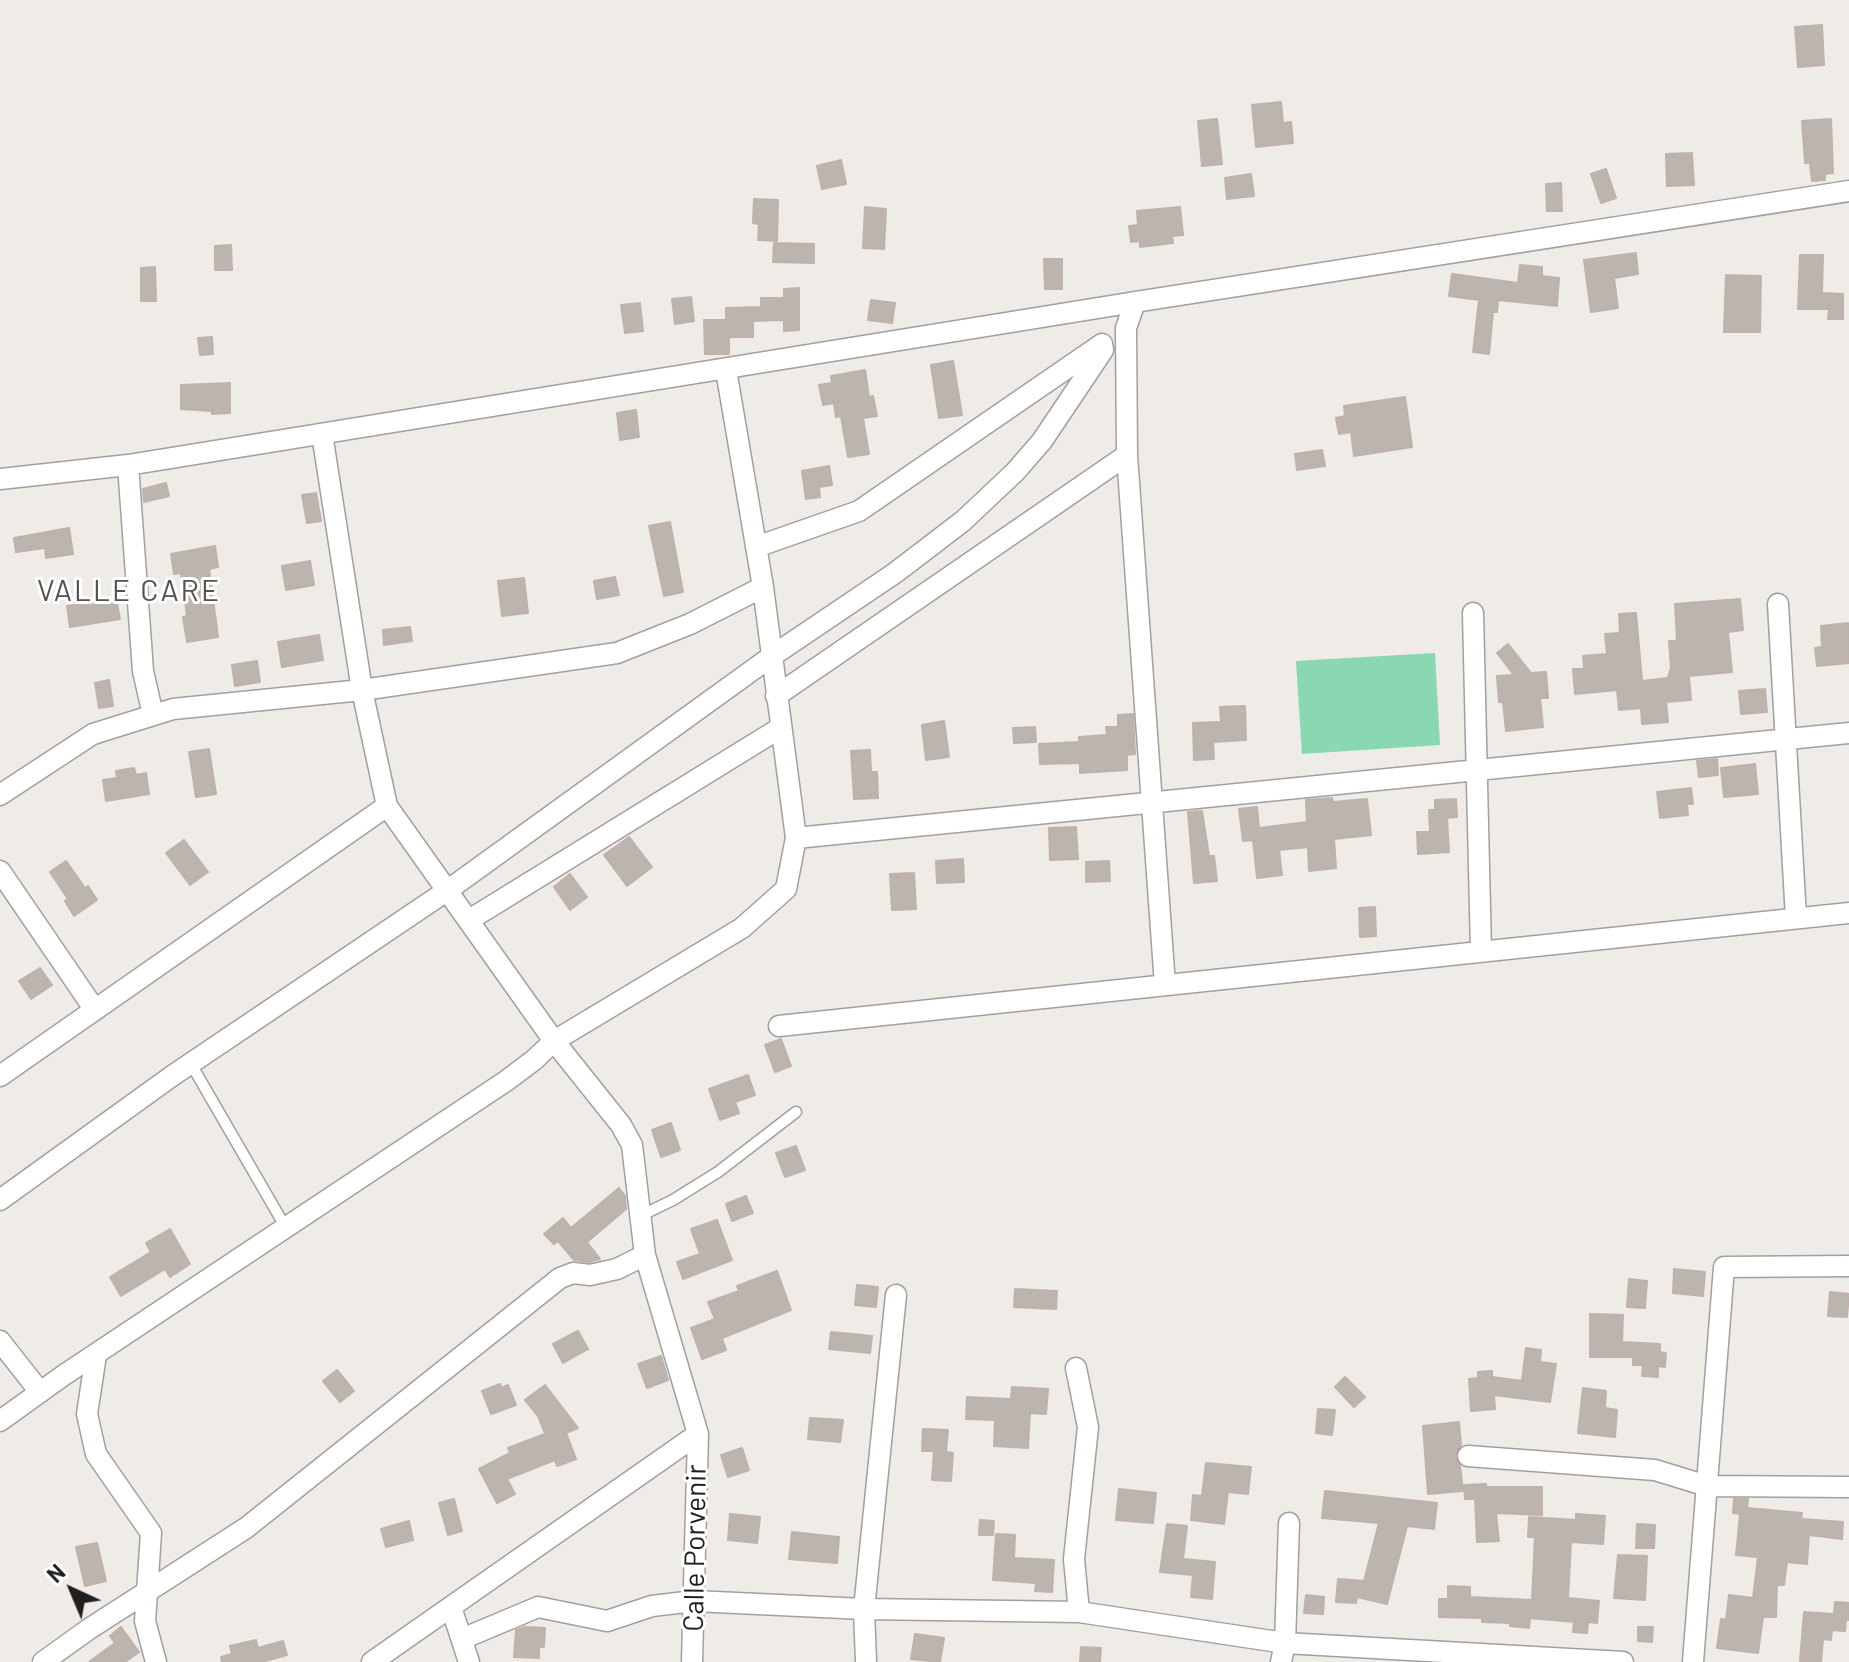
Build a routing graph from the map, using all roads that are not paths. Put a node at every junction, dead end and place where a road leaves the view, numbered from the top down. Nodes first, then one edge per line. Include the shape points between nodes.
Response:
1 (1849, 191) edge
2 (1135, 302) junction
3 (1126, 328) junction
4 (1102, 344) junction
5 (726, 370) junction
6 (322, 434) junction
7 (1127, 455) junction
8 (128, 465) junction
9 (0, 480) edge
10 (756, 547) junction
11 (763, 587) junction
12 (1778, 604) dead end
13 (1473, 613) dead end
14 (772, 656) junction
15 (362, 690) junction
16 (776, 696) junction
17 (153, 715) junction
18 (780, 728) junction
19 (1849, 733) edge
20 (1788, 738) junction
21 (1476, 769) junction
22 (0, 795) edge
23 (1152, 802) junction
24 (387, 806) junction
25 (796, 838) junction
26 (0, 871) edge
27 (448, 890) junction
28 (1849, 913) edge
29 (1796, 918) junction
30 (469, 920) junction
31 (1481, 951) junction
32 (1165, 985) junction
33 (95, 1010) junction
34 (779, 1026) dead end
35 (554, 1041) junction
36 (191, 1064) junction
37 (0, 1076) edge
38 (796, 1112) dead end
39 (0, 1200) edge
40 (640, 1216) junction
41 (286, 1228) junction
42 (645, 1255) junction
43 (1849, 1266) edge
44 (896, 1295) dead end
45 (0, 1341) edge
46 (96, 1355) junction
47 (1076, 1368) dead end
48 (40, 1392) junction
49 (0, 1421) edge
50 (698, 1434) junction
51 (1468, 1456) dead end
52 (1707, 1486) junction
53 (1849, 1487) edge
54 (1289, 1523) dead end
55 (147, 1594) junction
56 (694, 1601) junction
57 (451, 1607) junction
58 (864, 1609) junction
59 (1079, 1612) junction
60 (462, 1639) junction
61 (1283, 1652) edge
62 (43, 1662) edge
63 (156, 1662) edge
64 (372, 1662) edge
65 (469, 1662) edge
66 (692, 1662) edge
67 (866, 1662) edge
68 (1623, 1662) edge
69 (1693, 1662) edge

1 - 2 street
2 - 3 street
2 - 5 street
3 - 4 street
3 - 7 street
4 - 10 street via 859,511
4 - 14 street via 1103,350 1042,441 1015,472 963,521 895,573
5 - 6 street
5 - 10 street
6 - 8 street
6 - 15 street
7 - 16 street
7 - 23 street
8 - 9 street
8 - 17 street via 143,671
10 - 11 street
11 - 14 street
11 - 15 street via 617,653
12 - 20 street
13 - 21 street
14 - 16 street
14 - 27 street
15 - 17 street
15 - 24 street
16 - 18 street
17 - 22 street via 93,734
18 - 25 street
18 - 30 street
19 - 20 street
20 - 21 street
20 - 29 street
21 - 23 street
21 - 31 street
23 - 25 street
23 - 32 street
24 - 27 street, Calle Porvenir
24 - 33 street
25 - 35 street via 786,889 742,928
26 - 33 street
27 - 30 street, Calle Porvenir
27 - 36 street
28 - 29 street
29 - 31 street
30 - 35 street, Calle Porvenir
31 - 32 street
32 - 34 street
33 - 37 street
35 - 40 street, Calle Porvenir via 632,1145
35 - 41 street via 506,1081
36 - 39 street
36 - 41 lane
38 - 40 lane via 718,1172
40 - 42 street, Calle Porvenir
41 - 46 street
42 - 50 street, Calle Porvenir
42 - 55 street via 617,1269 560,1278 246,1528
43 - 52 street via 1724,1267
44 - 58 street
45 - 48 street
46 - 48 street
46 - 55 street via 87,1414 96,1454 151,1533
47 - 59 street via 1088,1427 1074,1559
48 - 49 street
50 - 56 street, Calle Porvenir
50 - 57 street
51 - 52 street via 1655,1470
52 - 53 street
52 - 69 street
54 - 61 street
55 - 62 street
55 - 63 street via 145,1621
56 - 58 street
56 - 60 street via 652,1606 607,1621 538,1607
56 - 66 street, Calle Porvenir
57 - 60 street
57 - 64 street
58 - 59 street
58 - 67 street
59 - 61 street
60 - 65 street
61 - 68 street

